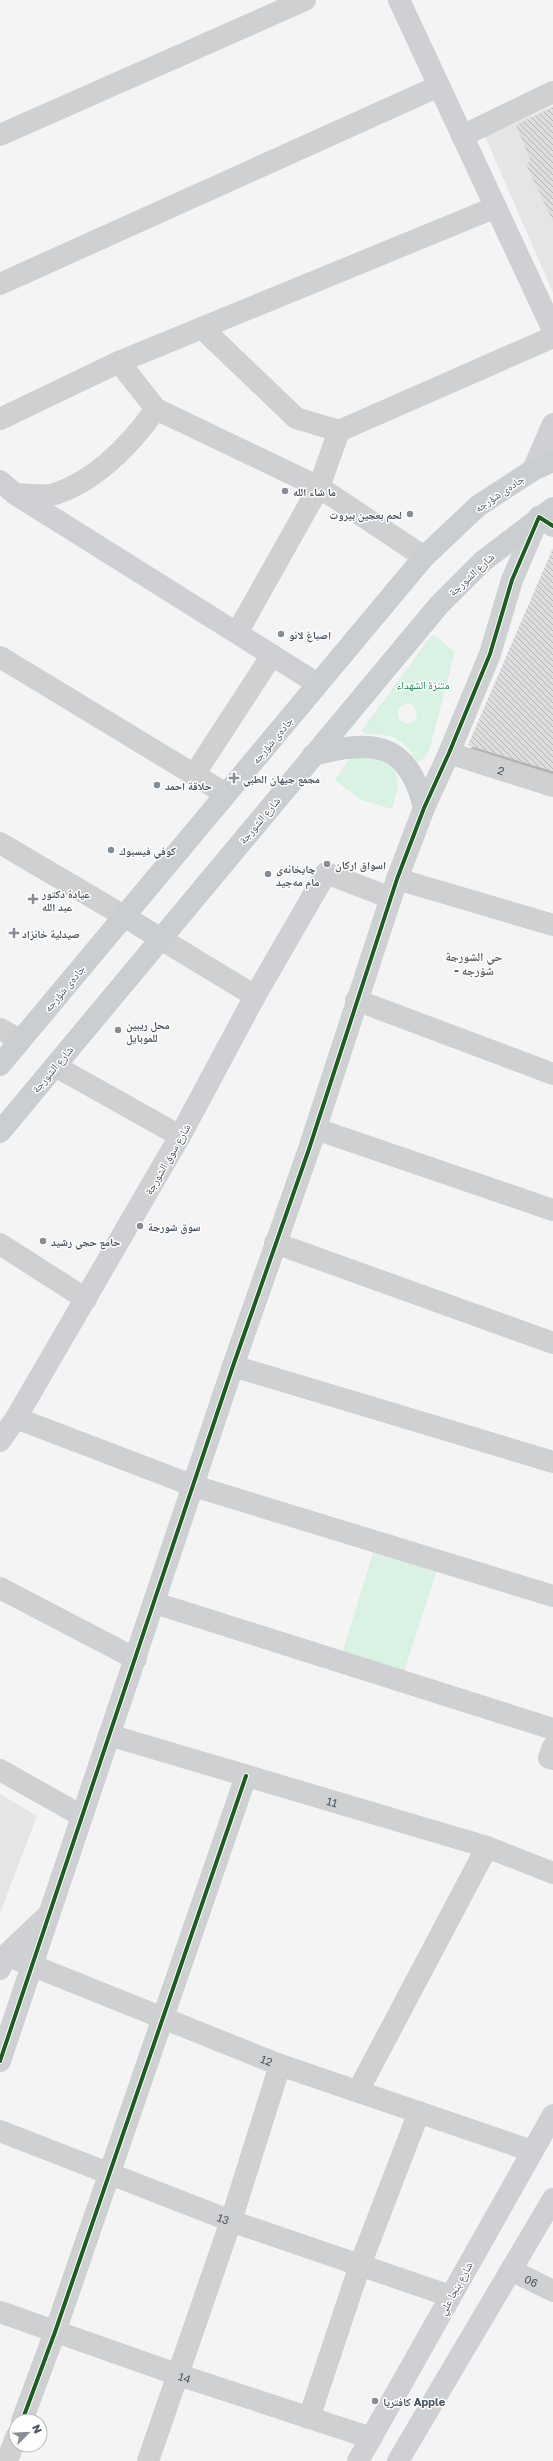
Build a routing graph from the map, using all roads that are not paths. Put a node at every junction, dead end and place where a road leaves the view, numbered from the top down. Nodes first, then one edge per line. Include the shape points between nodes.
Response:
1 (305, 0) edge
2 (399, 0) edge
3 (439, 86) junction
4 (553, 92) edge
5 (0, 135) edge
6 (462, 136) junction
7 (496, 207) junction
8 (0, 284) edge
9 (202, 328) junction
10 (553, 330) edge
11 (553, 337) edge
12 (119, 362) junction
13 (156, 409) junction
14 (0, 420) edge
15 (553, 424) edge
16 (339, 431) junction
17 (553, 460) edge
18 (533, 470) junction
19 (8, 488) edge
20 (319, 488) junction
21 (548, 517) edge
22 (424, 557) junction
23 (237, 633) junction
24 (272, 655) junction
25 (0, 657) edge
26 (318, 684) junction
27 (449, 753) junction
28 (313, 755) junction
29 (194, 774) junction
30 (553, 786) edge
31 (226, 794) junction
32 (424, 808) junction
33 (0, 843) edge
34 (394, 889) junction
35 (124, 916) junction
36 (553, 925) edge
37 (161, 939) junction
38 (255, 996) junction
39 (356, 1000) junction
40 (0, 1029) edge
41 (20, 1040) junction
42 (0, 1065) edge
43 (55, 1066) junction
44 (553, 1074) edge
45 (316, 1129) junction
46 (0, 1132) edge
47 (180, 1136) junction
48 (553, 1210) edge
49 (275, 1243) junction
50 (0, 1244) edge
51 (86, 1299) junction
52 (553, 1343) edge
53 (233, 1366) junction
54 (16, 1418) junction
55 (0, 1440) edge
56 (553, 1462) edge
57 (194, 1486) junction
58 (0, 1588) edge
59 (553, 1596) edge
60 (155, 1603) junction
61 (136, 1659) junction
62 (553, 1729) edge
63 (109, 1735) junction
64 (0, 1770) edge
65 (246, 1776) junction
66 (82, 1816) junction
67 (487, 1847) junction
68 (553, 1873) edge
69 (46, 1917) junction
70 (3, 1962) edge
71 (34, 1965) junction
72 (162, 2018) junction
73 (0, 2060) edge
74 (280, 2065) junction
75 (358, 2091) junction
76 (419, 2112) junction
77 (553, 2115) edge
78 (0, 2132) edge
79 (532, 2151) junction
80 (109, 2173) junction
81 (553, 2199) edge
82 (231, 2221) junction
83 (360, 2265) junction
84 (511, 2270) junction
85 (553, 2291) edge
86 (450, 2296) junction
87 (0, 2312) edge
88 (55, 2332) junction
89 (179, 2375) junction
90 (25, 2413) edge
91 (309, 2418) junction
92 (371, 2438) junction
93 (148, 2461) edge
94 (358, 2461) edge
95 (398, 2461) edge

1 - 5 street
2 - 3 street
3 - 6 street
3 - 8 street
4 - 6 street
6 - 7 street
7 - 9 street
7 - 10 street
9 - 12 street
9 - 16 street via 296,418
11 - 16 street
12 - 13 street
12 - 14 street
13 - 19 street via 117,455 88,479 54,494
13 - 20 street
15 - 18 street
16 - 20 street
17 - 18 main road, جادەی شۆرجە
18 - 22 main road, جادەی شۆرجە via 478,506
19 - 23 street
20 - 22 street
20 - 23 street
21 - 27 street via 512,580 490,654
21 - 28 main road, شارع الشورجة via 483,561 438,604
22 - 26 main road, جادەی شۆرجە
23 - 24 street
24 - 26 street
24 - 29 street
25 - 29 street
26 - 31 main road, جادەی شۆرجە
27 - 30 street, 2
27 - 32 street
28 - 32 main road via 342,747 362,746 385,750 400,759 412,772
28 - 37 main road, شارع الشورجة
29 - 31 street
31 - 35 main road, جادەی شۆرجە
32 - 34 street
33 - 35 street
34 - 36 street
34 - 38 street, شارع سوق الشورجة via 326,873
34 - 39 street
35 - 37 main road
35 - 41 main road, جادەی شۆرجە
37 - 38 street
37 - 43 main road, شارع الشورجة
38 - 47 street, شارع سوق الشورجة
39 - 44 street
39 - 45 street
40 - 41 street
41 - 42 main road, جادەی شۆرجە
43 - 46 main road, شارع الشورجة
43 - 47 street
45 - 48 street
45 - 49 street
47 - 51 street, شارع سوق الشورجة
49 - 52 street
49 - 53 street
50 - 51 street
51 - 54 street, شارع سوق الشورجة
53 - 56 street
53 - 57 street
54 - 55 street, شارع سوق الشورجة
54 - 57 street
57 - 59 street
57 - 60 street
58 - 61 street
60 - 61 street
60 - 62 street
61 - 63 street
63 - 65 street, 11
63 - 66 street
64 - 66 street
65 - 67 street, 11
65 - 72 street
66 - 69 street
67 - 68 street, 11
67 - 75 street
69 - 70 street
69 - 71 street
70 - 71 street, 12
71 - 72 street, 12
71 - 73 street
72 - 74 street, 12
72 - 80 street
74 - 75 street, 12
74 - 82 street
75 - 76 street, 12
76 - 79 street, 12
76 - 83 street
77 - 79 street, شارع بنجا علي
78 - 80 street, 13
79 - 86 street, شارع بنجا علي
80 - 82 street, 13
80 - 88 street
81 - 84 street
82 - 83 street, 13
82 - 89 street
83 - 86 street, 13
83 - 91 street
84 - 85 street, 06
84 - 95 street
86 - 92 street, شارع بنجا علي
87 - 88 street, 14
88 - 89 street, 14
88 - 90 street
89 - 91 street, 14
89 - 93 street
91 - 92 street, 14
92 - 94 street, شارع بنجا علي

